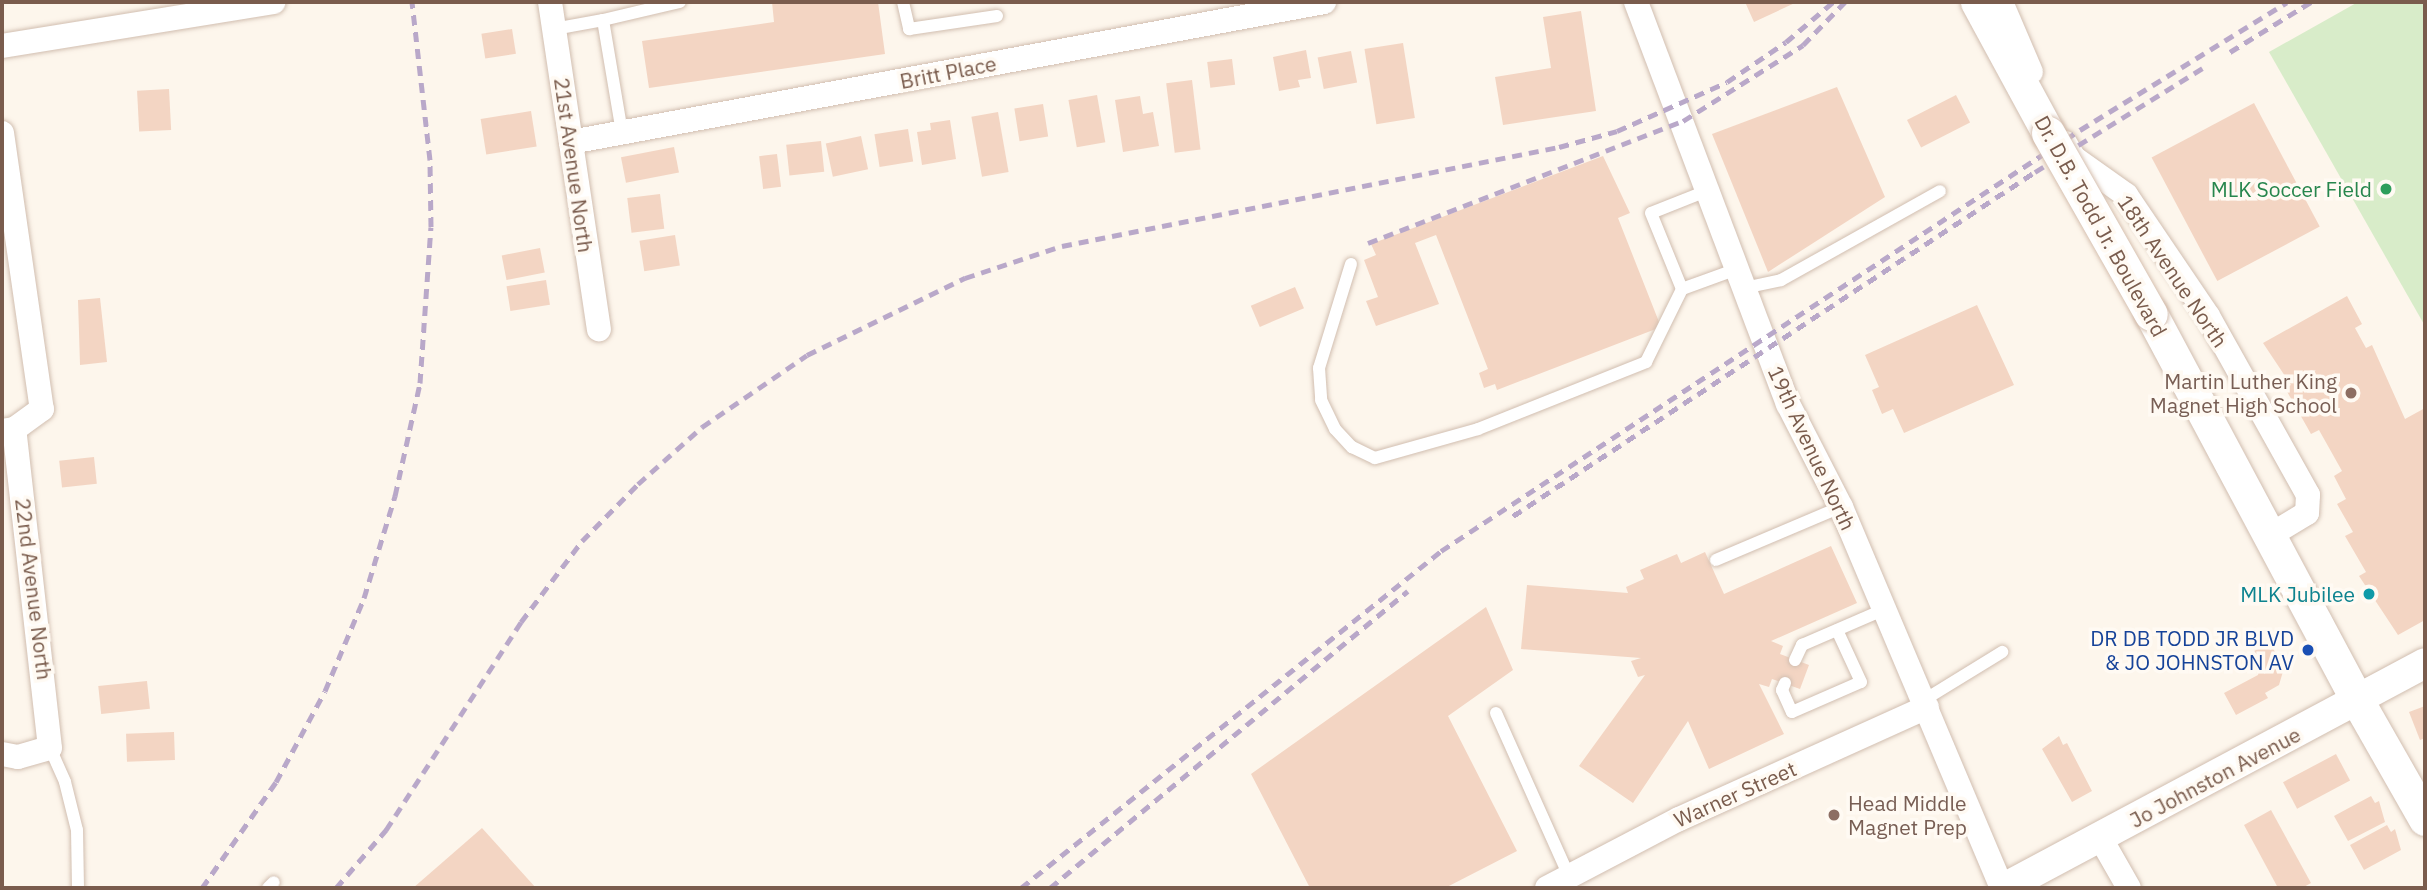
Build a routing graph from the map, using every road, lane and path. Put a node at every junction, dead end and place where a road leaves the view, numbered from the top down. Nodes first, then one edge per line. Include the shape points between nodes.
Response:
1 (273, 2) edge
2 (550, 2) edge
3 (680, 2) edge
4 (903, 2) edge
5 (1324, 2) edge
6 (1636, 2) edge
7 (1977, 2) edge
8 (2001, 2) edge
9 (997, 16) dead end
10 (603, 20) junction
11 (554, 29) junction
12 (2, 46) edge
13 (622, 132) junction
14 (2, 133) edge
15 (571, 142) junction
16 (1709, 190) junction
17 (1940, 191) dead end
18 (10, 241) edge
19 (1351, 264) dead end
20 (1741, 279) junction
21 (1682, 289) junction
22 (598, 329) dead end
23 (8, 430) edge
24 (1841, 507) junction
25 (2269, 536) junction
26 (1716, 560) dead end
27 (1885, 609) junction
28 (1837, 630) junction
29 (2002, 652) dead end
30 (1795, 660) dead end
31 (2425, 663) edge
32 (1785, 683) dead end
33 (2357, 700) junction
34 (1926, 704) junction
35 (1496, 713) dead end
36 (50, 748) junction
37 (2, 754) edge
38 (2425, 819) edge
39 (2101, 839) junction
40 (1569, 876) junction
41 (78, 888) edge
42 (1546, 888) edge
43 (2003, 888) edge
44 (2129, 888) edge

1 - 12 street
2 - 11 street, 21st Avenue North
3 - 10 lane
4 - 9 lane via 909,29
5 - 13 street, Britt Place
6 - 16 street, 19th Avenue North
7 - 25 main road, Dr. D.B. Todd Jr. Boulevard, bridge
8 - 25 street, 18th Avenue North via 2053,124 2074,158 2126,195 2208,316 2308,495 2307,513
10 - 11 lane
10 - 13 lane
11 - 15 street, 21st Avenue North
13 - 15 street, Britt Place
14 - 18 street
15 - 22 street, 21st Avenue North
16 - 20 street, 19th Avenue North
16 - 21 lane via 1651,213
17 - 20 lane via 1781,280
18 - 23 street via 42,409
19 - 21 lane via 1319,368 1321,400 1335,429 1352,447 1375,458 1478,429 1646,362
20 - 21 lane
20 - 24 street, 19th Avenue North via 1788,404
23 - 36 street, 22nd Avenue North via 49,708
24 - 26 lane
24 - 27 street, 19th Avenue North
25 - 33 main road, Dr. D.B. Todd Jr. Boulevard
27 - 28 lane
27 - 34 street, 19th Avenue North
28 - 30 lane via 1802,645
28 - 32 lane via 1861,682 1792,712 1782,690
29 - 34 lane
31 - 33 street, Jo Johnston Avenue
33 - 38 main road, Dr. D.B. Todd Jr. Boulevard
33 - 39 street, Jo Johnston Avenue
34 - 40 street, Warner Street via 1679,819
34 - 43 street, 19th Avenue North
35 - 40 lane
36 - 37 street via 18,757
36 - 41 lane via 65,782 77,831
39 - 43 street, Jo Johnston Avenue
39 - 44 street
40 - 42 street, Warner Street

